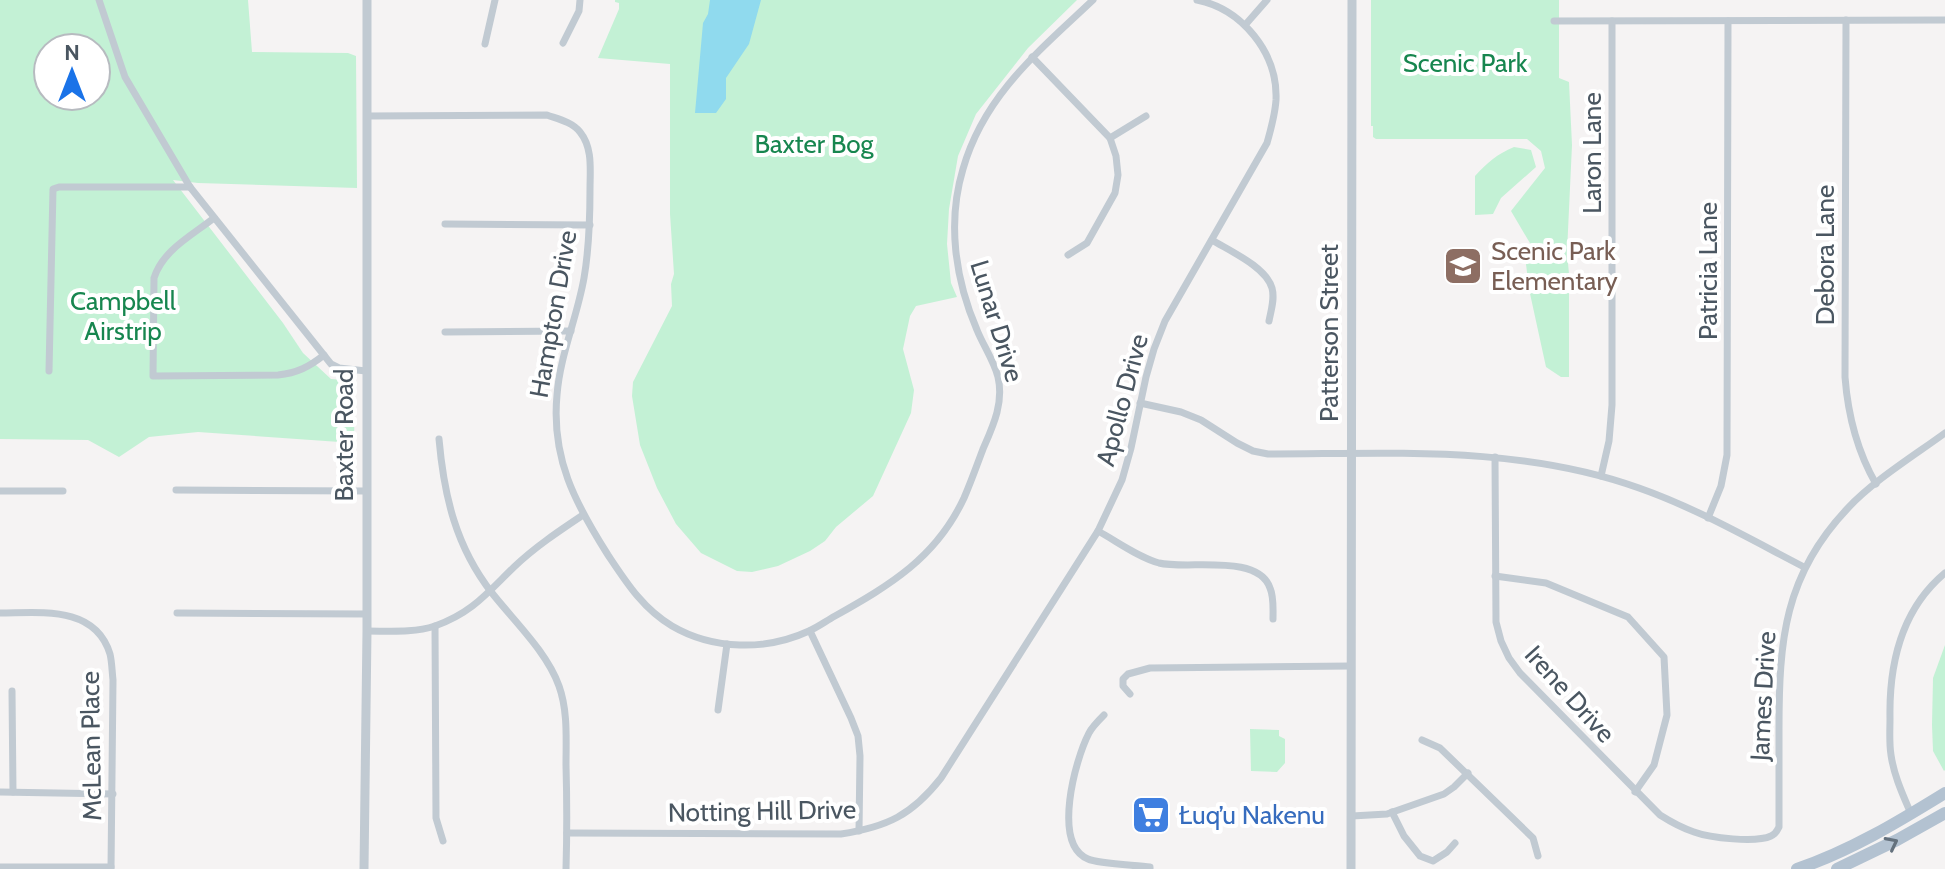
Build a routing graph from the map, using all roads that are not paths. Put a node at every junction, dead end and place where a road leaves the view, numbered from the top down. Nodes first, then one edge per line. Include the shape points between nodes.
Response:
1 (99, 0) edge
2 (367, 0) edge
3 (495, 0) edge
4 (1093, 0) edge
5 (1197, 0) edge
6 (1267, 0) edge
7 (1352, 0) edge
8 (578, 1) edge
9 (1846, 20) junction
10 (1945, 20) edge
11 (1554, 21) dead end
12 (1612, 21) junction
13 (1728, 21) junction
14 (1246, 24) junction
15 (563, 43) dead end
16 (485, 44) dead end
17 (1032, 57) junction
18 (367, 116) junction
19 (1146, 116) dead end
20 (1110, 138) junction
21 (190, 187) junction
22 (214, 218) junction
23 (445, 224) dead end
24 (590, 225) junction
25 (1212, 240) junction
26 (1068, 255) dead end
27 (1269, 321) dead end
28 (571, 331) junction
29 (445, 332) dead end
30 (324, 355) junction
31 (49, 371) dead end
32 (366, 371) junction
33 (1140, 403) junction
34 (1945, 433) edge
35 (439, 439) dead end
36 (1351, 454) junction
37 (1495, 457) junction
38 (1601, 476) junction
39 (1876, 484) junction
40 (176, 490) dead end
41 (0, 491) edge
42 (63, 491) dead end
43 (366, 491) junction
44 (583, 515) junction
45 (1708, 518) junction
46 (1098, 531) junction
47 (1804, 567) junction
48 (1945, 573) edge
49 (1495, 576) junction
50 (491, 592) junction
51 (0, 613) edge
52 (177, 613) dead end
53 (367, 614) junction
54 (1273, 619) dead end
55 (435, 626) junction
56 (367, 631) junction
57 (810, 631) junction
58 (727, 644) junction
59 (1351, 666) junction
60 (12, 691) dead end
61 (1130, 694) dead end
62 (718, 710) dead end
63 (1104, 715) dead end
64 (1422, 740) dead end
65 (1468, 773) junction
66 (941, 778) joint
67 (0, 792) edge
68 (13, 792) junction
69 (1635, 792) junction
70 (1945, 793) edge
71 (113, 794) junction
72 (1392, 812) junction
73 (1945, 813) edge
74 (1911, 814) junction
75 (1352, 816) junction
76 (859, 831) junction
77 (567, 833) junction
78 (1775, 834) joint
79 (443, 841) dead end
80 (1455, 843) dead end
81 (1538, 856) dead end
82 (1821, 865) edge
83 (0, 867) edge
84 (111, 868) edge
85 (364, 869) edge
86 (566, 869) edge
87 (1150, 869) edge
88 (1351, 869) edge
89 (1797, 869) edge
90 (1837, 869) edge

1 - 21 street via 125,77
2 - 18 street, Baxter Road
3 - 16 street
4 - 17 street, Lunar Drive
5 - 14 street
6 - 14 street
7 - 36 street, Patterson Street
8 - 15 street via 579,11
9 - 10 street
9 - 13 street
9 - 39 street, Debora Lane via 1845,377 1856,439
11 - 12 street
12 - 13 street
12 - 38 street, Laron Lane via 1612,405
13 - 45 street, Patricia Lane via 1727,455
14 - 25 street, Apollo Drive via 1274,80 1273,123
17 - 20 street
17 - 57 street, Lunar Drive via 988,110 956,198 960,280 998,377 996,417 964,498 928,553 890,584
18 - 24 street, Hampton Drive via 560,119 574,126 587,145
18 - 32 street, Baxter Road
19 - 20 street
20 - 26 street via 1118,175 1115,193 1087,243
21 - 22 street
21 - 31 street via 53,189
22 - 30 street
22 - 30 street via 158,266 153,376 278,375 308,368
23 - 24 street
24 - 28 street, Hampton Drive
25 - 27 street via 1267,278 1273,301
25 - 33 street, Apollo Drive via 1165,321
28 - 29 street
28 - 44 street, Hampton Drive via 560,369 557,423 560,452
30 - 32 street via 339,368
32 - 43 street, Baxter Road
33 - 36 street via 1201,420 1253,451
33 - 46 street, Apollo Drive via 1122,480
34 - 39 street, James Drive
35 - 50 street via 450,511 473,567
36 - 37 street
36 - 59 street, Patterson Street
37 - 38 street
37 - 49 street, Irene Drive
38 - 45 street
39 - 47 street, James Drive via 1833,524
40 - 43 street
41 - 42 street
43 - 53 street, Baxter Road
44 - 50 street via 536,548
44 - 58 street, Hampton Drive via 645,606 673,626
45 - 47 street
46 - 54 street via 1157,562 1245,568 1270,588
46 - 66 street, Apollo Drive
47 - 78 street, James Drive via 1789,604 1780,654
48 - 74 street via 1904,626 1891,679 1890,753
49 - 69 street, Irene Drive via 1496,622 1509,658
49 - 69 street via 1546,583 1628,617 1664,657 1667,715 1654,765
50 - 55 street
50 - 77 street via 551,666 559,686 565,706
51 - 71 street, McLean Place via 60,613 102,637 113,680
52 - 53 street
53 - 56 street, Baxter Road
55 - 56 street
55 - 79 street via 436,818
56 - 85 street, Baxter Road
57 - 58 street, Lunar Drive via 780,642
57 - 76 street via 858,736
58 - 62 street
59 - 61 street via 1150,668 1123,679
59 - 75 street, Patterson Street
60 - 68 street
63 - 87 street via 1089,732 1072,780 1073,847 1088,859
64 - 65 street
65 - 72 street via 1444,794
65 - 81 street via 1533,838
66 - 76 street, Notting Hill Drive via 907,812
67 - 68 street
68 - 71 street
69 - 78 street, Irene Drive via 1660,815 1697,834 1745,839
70 - 74 main road
71 - 84 street, McLean Place
72 - 75 street
72 - 80 street via 1420,856 1433,861
90 -> 73 main road
74 - 82 main road
75 - 88 street, Patterson Street
76 - 77 street, Notting Hill Drive
77 - 86 street
82 - 89 main road
83 - 84 street

